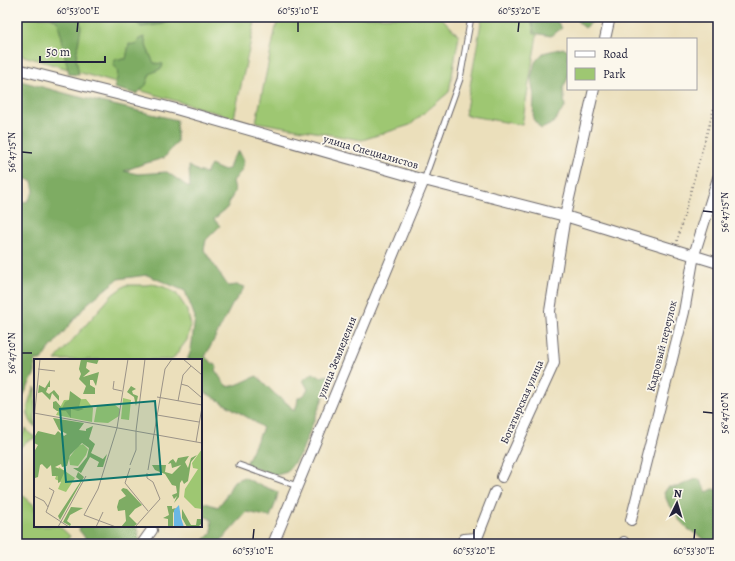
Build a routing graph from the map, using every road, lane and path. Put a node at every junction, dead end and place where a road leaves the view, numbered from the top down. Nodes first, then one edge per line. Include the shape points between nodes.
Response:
1 (471, 17) edge
2 (610, 17) edge
3 (605, 38) edge
4 (17, 69) edge
5 (594, 90) edge
6 (718, 93) edge
7 (718, 178) edge
8 (424, 180) junction
9 (565, 216) junction
10 (675, 250) junction
11 (694, 255) junction
12 (718, 263) edge
13 (239, 465) dead end
14 (502, 477) dead end
15 (297, 486) junction
16 (495, 492) dead end
17 (631, 520) dead end
18 (152, 530) dead end
19 (142, 544) edge
20 (274, 544) edge
21 (462, 544) edge

1 - 8 lane via 460,79
2 - 3 street
4 - 8 street, улица Специалистов via 176,109
5 - 9 street, Богатырская улица
6 - 10 path
7 - 11 street, Кадровый переулок
8 - 9 street, улица Специалистов
8 - 15 street, улица Земледелия
9 - 10 street, улица Специалистов
9 - 14 street, Богатырская улица via 550,312 554,363
10 - 11 street, улица Специалистов
11 - 12 street, улица Специалистов
11 - 17 street, Кадровый переулок via 684,312
13 - 15 lane
15 - 20 street, улица Земледелия
16 - 21 street via 477,538 464,539
18 - 19 street

